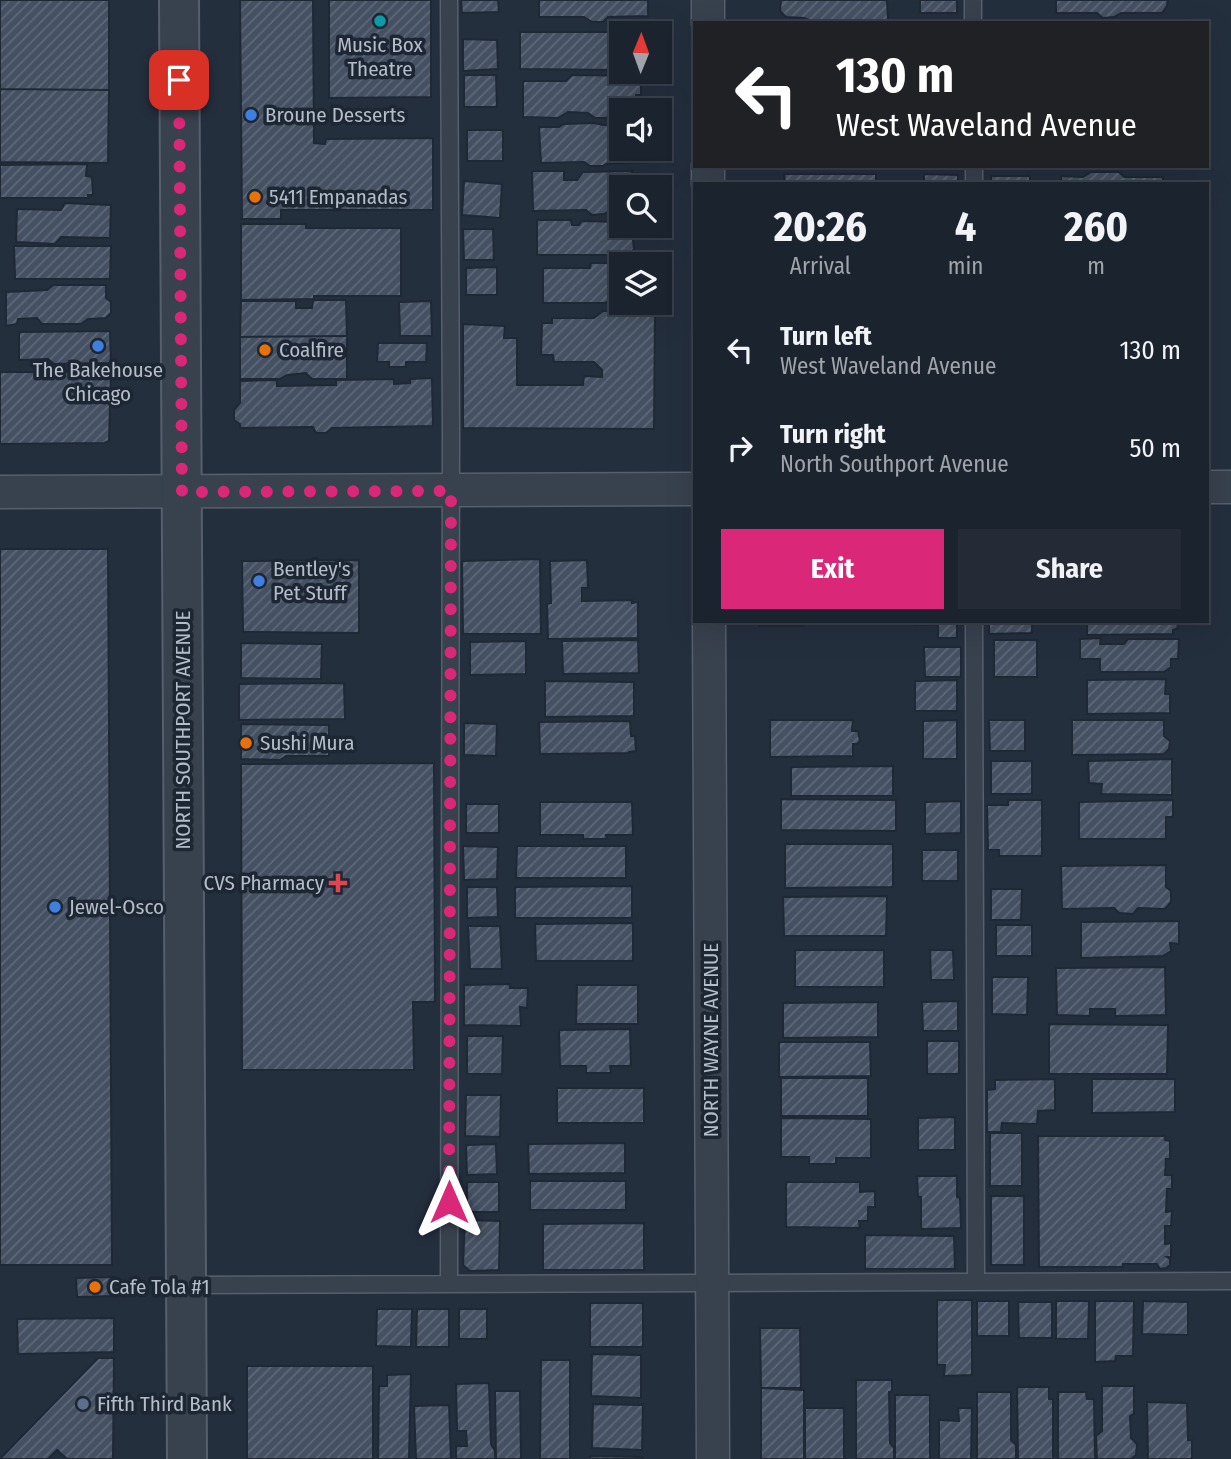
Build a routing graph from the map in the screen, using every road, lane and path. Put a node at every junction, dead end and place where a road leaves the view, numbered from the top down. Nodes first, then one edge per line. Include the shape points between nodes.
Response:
1 (179, 0) edge
2 (449, 0) edge
3 (708, 0) edge
4 (973, 0) edge
5 (708, 21) edge
6 (973, 21) edge
7 (1209, 487) edge
8 (1231, 487) edge
9 (693, 489) edge
10 (451, 491) junction
11 (0, 492) edge
12 (182, 492) junction
13 (709, 623) edge
14 (974, 623) edge
15 (1231, 1281) edge
16 (976, 1282) junction
17 (713, 1283) junction
18 (449, 1284) junction
19 (186, 1285) junction
20 (187, 1459) edge
21 (713, 1459) edge

1 - 12 street, NORTH SOUTHPORT AVENUE
2 - 10 lane
3 - 5 street
4 - 6 lane
7 - 8 street
9 - 10 street
10 - 12 street
10 - 18 lane
11 - 12 street
12 - 19 street, NORTH SOUTHPORT AVENUE
13 - 17 street, NORTH WAYNE AVENUE
14 - 16 lane
15 - 16 lane
16 - 17 lane
17 - 18 lane
17 - 21 street, NORTH WAYNE AVENUE
18 - 19 lane
19 - 20 street, NORTH SOUTHPORT AVENUE

